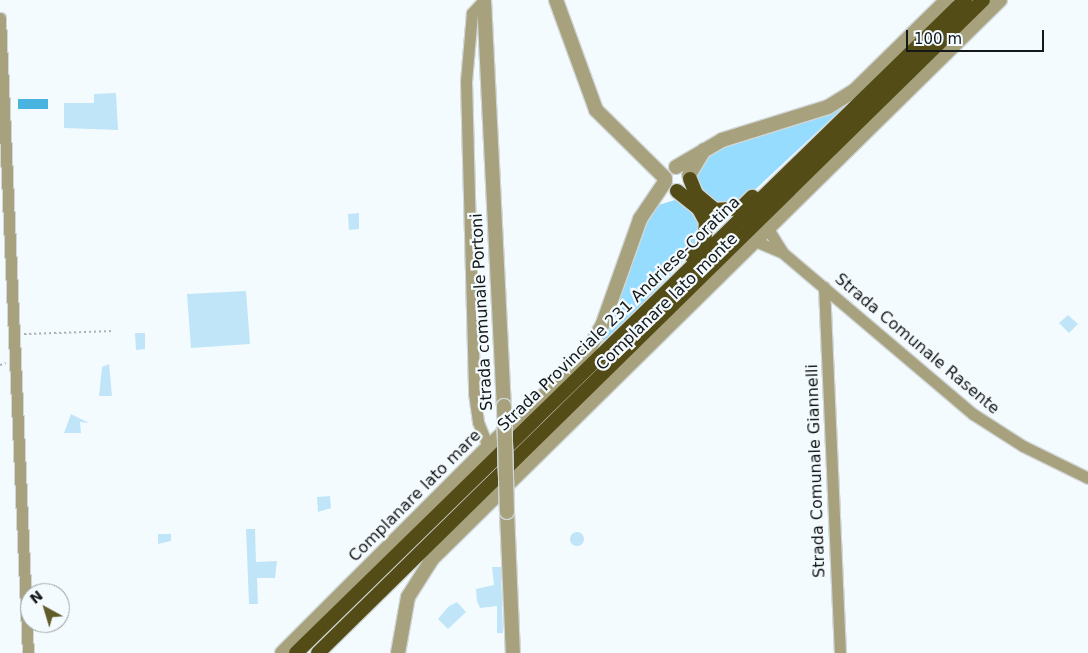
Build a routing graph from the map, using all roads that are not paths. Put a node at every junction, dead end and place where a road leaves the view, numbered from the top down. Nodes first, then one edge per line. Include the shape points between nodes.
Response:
1 (484, 0) edge
2 (556, 0) edge
3 (947, 0) edge
4 (965, 0) edge
5 (983, 0) edge
6 (1000, 0) edge
7 (0, 18) edge
8 (705, 150) junction
9 (807, 154) junction
10 (689, 177) junction
11 (672, 180) junction
12 (768, 229) junction
13 (755, 241) junction
14 (783, 253) junction
15 (824, 287) junction
16 (645, 314) junction
17 (488, 447) junction
18 (1088, 478) edge
19 (393, 579) junction
20 (28, 653) edge
21 (282, 653) edge
22 (296, 653) edge
23 (318, 653) edge
24 (328, 653) edge
25 (398, 653) edge
26 (513, 653) edge
27 (840, 653) edge

1 - 17 street via 472,13 466,90 474,393 478,422
1 - 26 street, Strada comunale Portoni, bridge
2 - 11 street via 596,110 606,124
3 - 8 street, Complanare lato mare via 854,91 828,107
4 - 9 highway, Strada Provinciale 231 Andriese-Coratina
5 - 19 highway, Strada Provinciale 231 Andriese-Coratina
6 - 12 street, Complanare lato monte
7 - 20 street
8 - 10 street
8 - 11 street, Complanare lato mare
9 - 10 highway via 787,164 740,208 726,212 703,203
9 - 16 highway, Strada Provinciale 231 Andriese-Coratina
10 - 11 street
10 - 11 street via 684,189
11 - 16 highway via 699,209 707,234 704,243 657,292
11 - 17 street, Complanare lato mare via 650,203 588,351
12 - 13 street, Complanare lato monte
12 - 14 street
13 - 14 street
13 - 25 street, Complanare lato monte via 432,559 408,597
14 - 15 street, Strada Comunale Rasente
15 - 18 street, Strada Comunale Rasente via 973,414 1023,446
15 - 27 street, Strada Comunale Giannelli
16 - 22 highway, Strada Provinciale 231 Andriese-Coratina
17 - 21 street, Complanare lato mare
19 - 23 highway, Strada Provinciale 231 Andriese-Coratina
19 - 24 highway

